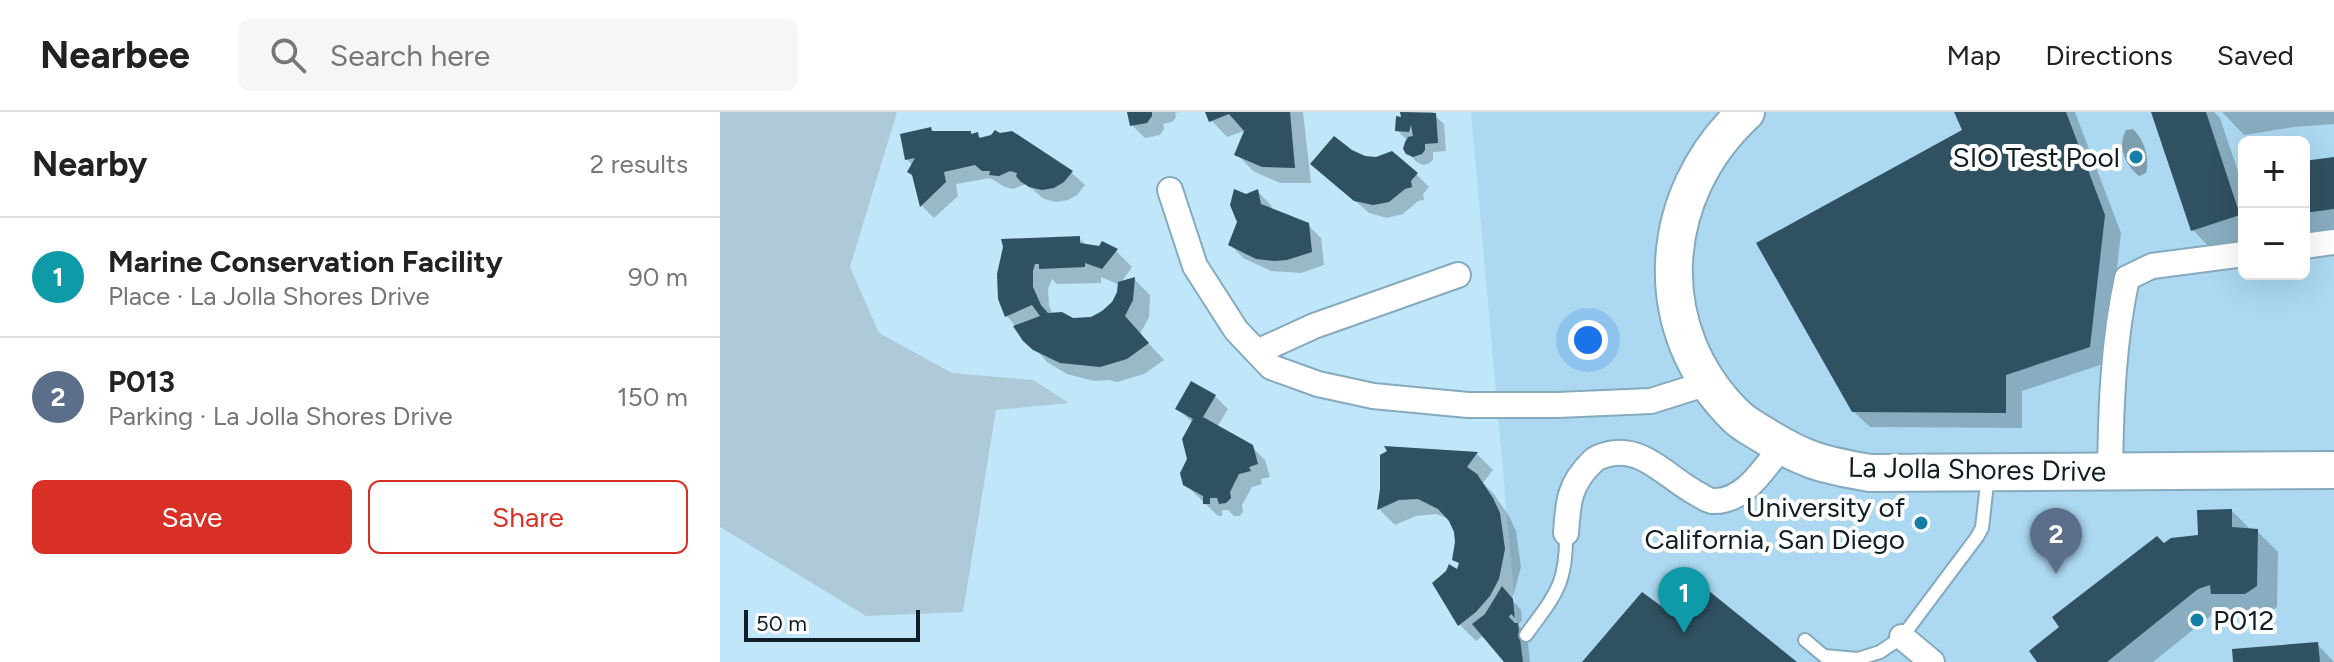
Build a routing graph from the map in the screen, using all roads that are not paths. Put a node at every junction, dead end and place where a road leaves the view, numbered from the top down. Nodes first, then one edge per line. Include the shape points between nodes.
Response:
1 (1746, 112) edge
2 (1170, 190) dead end
3 (2334, 242) edge
4 (2310, 245) edge
5 (2238, 255) edge
6 (1458, 275) dead end
7 (1257, 352) junction
8 (1708, 383) junction
9 (1782, 446) junction
10 (2334, 470) edge
11 (1988, 472) junction
12 (2110, 472) junction
13 (1566, 533) joint
14 (1526, 635) dead end
15 (1902, 637) junction
16 (1805, 640) dead end
17 (1932, 662) edge

1 - 8 main road, La Jolla Shores Drive via 1702,164 1684,203 1674,249 1675,305
2 - 7 street via 1195,266 1236,330
3 - 4 street
5 - 12 street via 2152,266 2127,278 2112,386
6 - 7 street
7 - 8 street via 1271,367 1318,384 1373,396 1468,405 1651,401
8 - 9 main road, La Jolla Shores Drive via 1738,418
9 - 11 main road, La Jolla Shores Drive via 1828,466 1870,473
9 - 13 street via 1735,497 1710,501 1645,458 1622,451 1597,457 1580,474 1568,500
10 - 12 main road, La Jolla Shores Drive
11 - 12 main road, La Jolla Shores Drive
11 - 15 lane via 1982,528
13 - 14 lane via 1561,584
15 - 16 lane via 1858,659 1824,656
15 - 17 street

